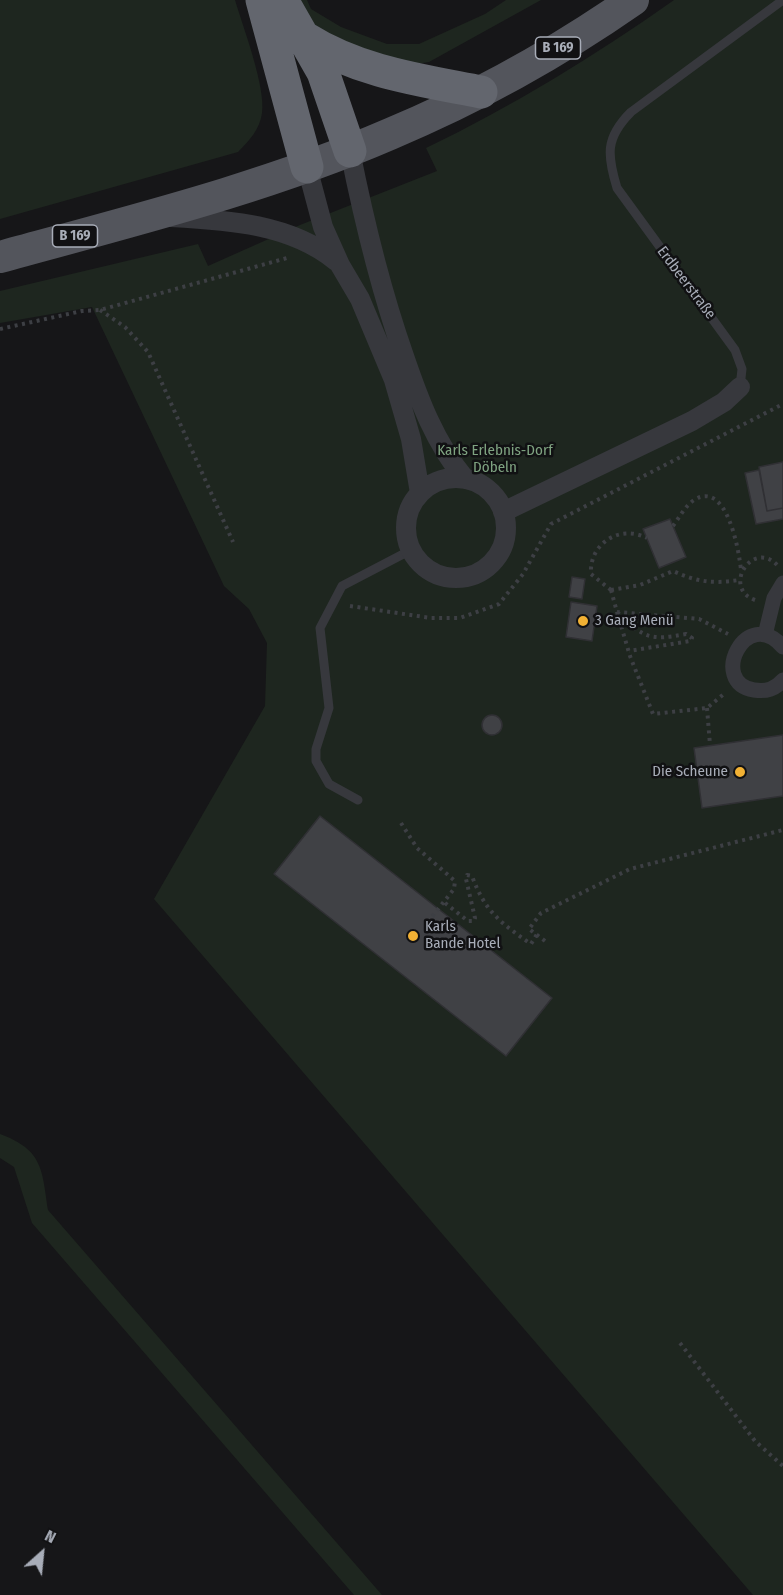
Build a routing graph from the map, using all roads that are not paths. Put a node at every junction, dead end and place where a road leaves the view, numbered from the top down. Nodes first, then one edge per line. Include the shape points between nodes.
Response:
1 (262, 0) edge
2 (282, 0) edge
3 (633, 0) edge
4 (783, 0) edge
5 (305, 38) junction
6 (481, 92) junction
7 (350, 151) junction
8 (307, 167) junction
9 (150, 216) junction
10 (0, 257) edge
11 (340, 265) junction
12 (740, 387) joint
13 (465, 479) junction
14 (420, 493) junction
15 (503, 512) junction
16 (411, 550) junction
17 (783, 571) edge
18 (783, 577) edge
19 (783, 583) edge
20 (765, 635) junction
21 (783, 647) edge
22 (781, 687) edge
23 (358, 800) dead end

1 - 8 highway
2 - 5 highway
3 - 6 main road, B 169
4 - 12 lane, Erdbeerstraße via 631,112 618,125 610,143 609,162 617,188 735,350 742,369
5 - 6 highway via 367,68
5 - 7 highway via 323,72
6 - 7 main road, B 169
7 - 8 main road, B 169
7 - 13 street via 364,223 390,316 431,429
8 - 9 main road, B 169
8 - 11 street via 323,227
9 - 10 main road, B 169
9 - 11 street via 274,229 317,246
11 - 14 street via 360,299 394,381 411,439
12 - 15 street, Erdbeerstraße via 692,421
13 - 14 street via 441,481
13 - 15 street via 489,490
14 - 16 street via 407,517 406,536
15 - 16 street via 506,532 501,550 489,566 472,576 453,578 434,573
16 - 23 lane via 342,586 320,628 329,708 316,761 329,784
17 - 18 street
19 - 20 street via 774,598
20 - 21 street
20 - 22 street via 751,636 740,644 733,656 733,669 739,681 750,689

